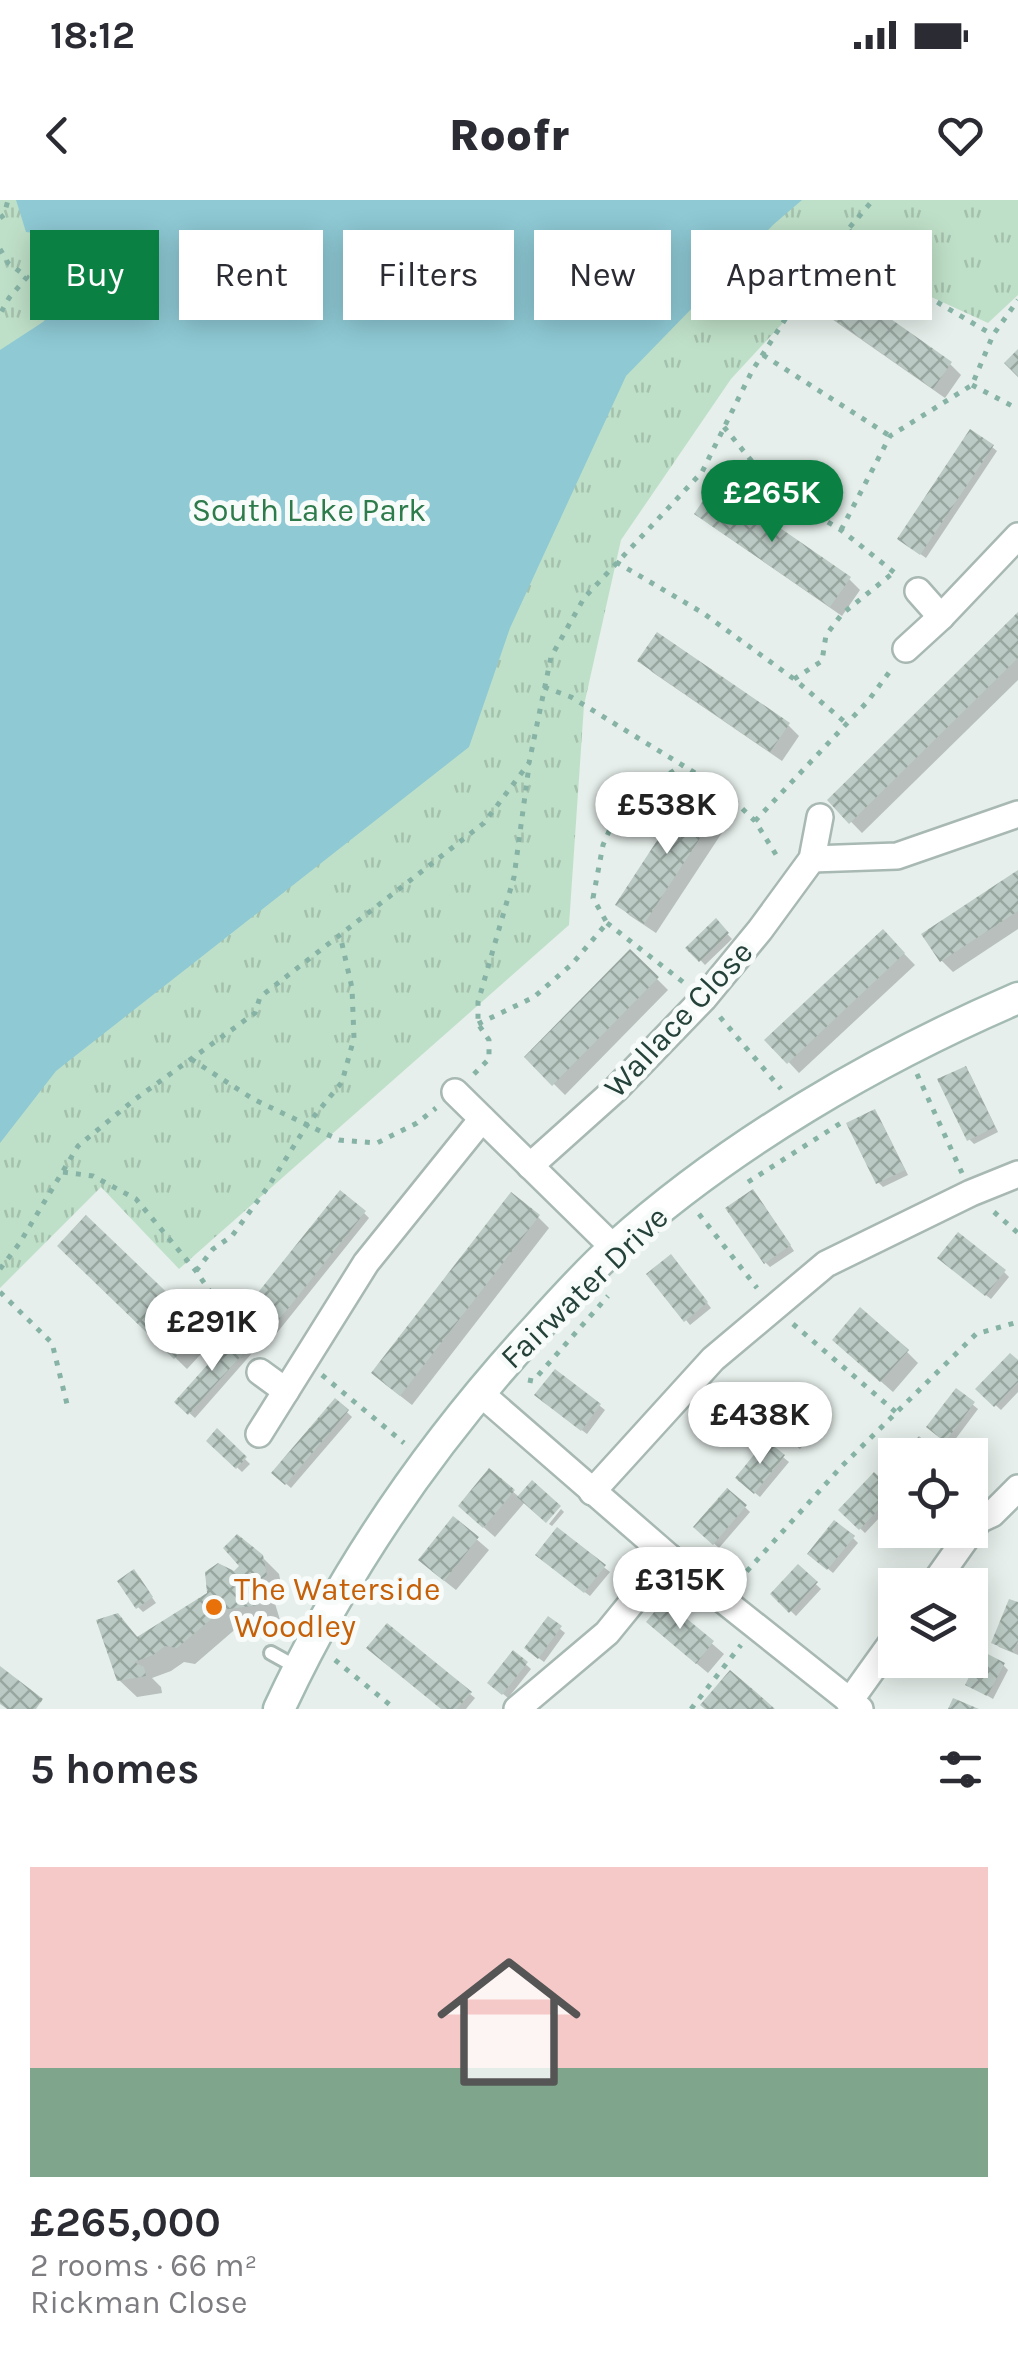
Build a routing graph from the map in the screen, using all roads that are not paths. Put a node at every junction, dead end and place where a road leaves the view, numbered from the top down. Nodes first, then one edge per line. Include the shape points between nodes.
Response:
1 (1018, 536) edge
2 (918, 591) road end
3 (941, 617) junction
4 (906, 649) road end
5 (1018, 814) edge
6 (820, 817) dead end
7 (812, 859) junction
8 (1018, 998) edge
9 (455, 1092) road end
10 (482, 1119) junction
11 (530, 1166) junction
12 (1018, 1174) edge
13 (614, 1248) junction
14 (260, 1372) dead end
15 (286, 1391) junction
16 (479, 1392) junction
17 (259, 1434) dead end
18 (1018, 1488) edge
19 (592, 1492) junction
20 (669, 1557) junction
21 (945, 1568) edge
22 (271, 1653) dead end
23 (878, 1666) edge
24 (298, 1668) junction
25 (855, 1705) edge
26 (279, 1709) edge
27 (516, 1709) edge

1 - 3 street
2 - 3 street
3 - 4 street
5 - 7 street via 896,856
6 - 7 street, Wallace Close
7 - 11 street, Wallace Close via 704,998
8 - 13 street, Fairwater Drive via 851,1079 695,1183
9 - 10 street
10 - 11 street
10 - 15 street via 366,1263
11 - 13 street
12 - 19 street via 826,1264 713,1360
13 - 16 street, Fairwater Drive
14 - 15 street
15 - 17 street
16 - 19 street
16 - 24 street, Fairwater Drive via 379,1526
18 - 21 street via 980,1520
19 - 20 street
20 - 25 street
20 - 27 street via 606,1632
22 - 24 lane
23 - 25 street
24 - 26 street, Fairwater Drive

